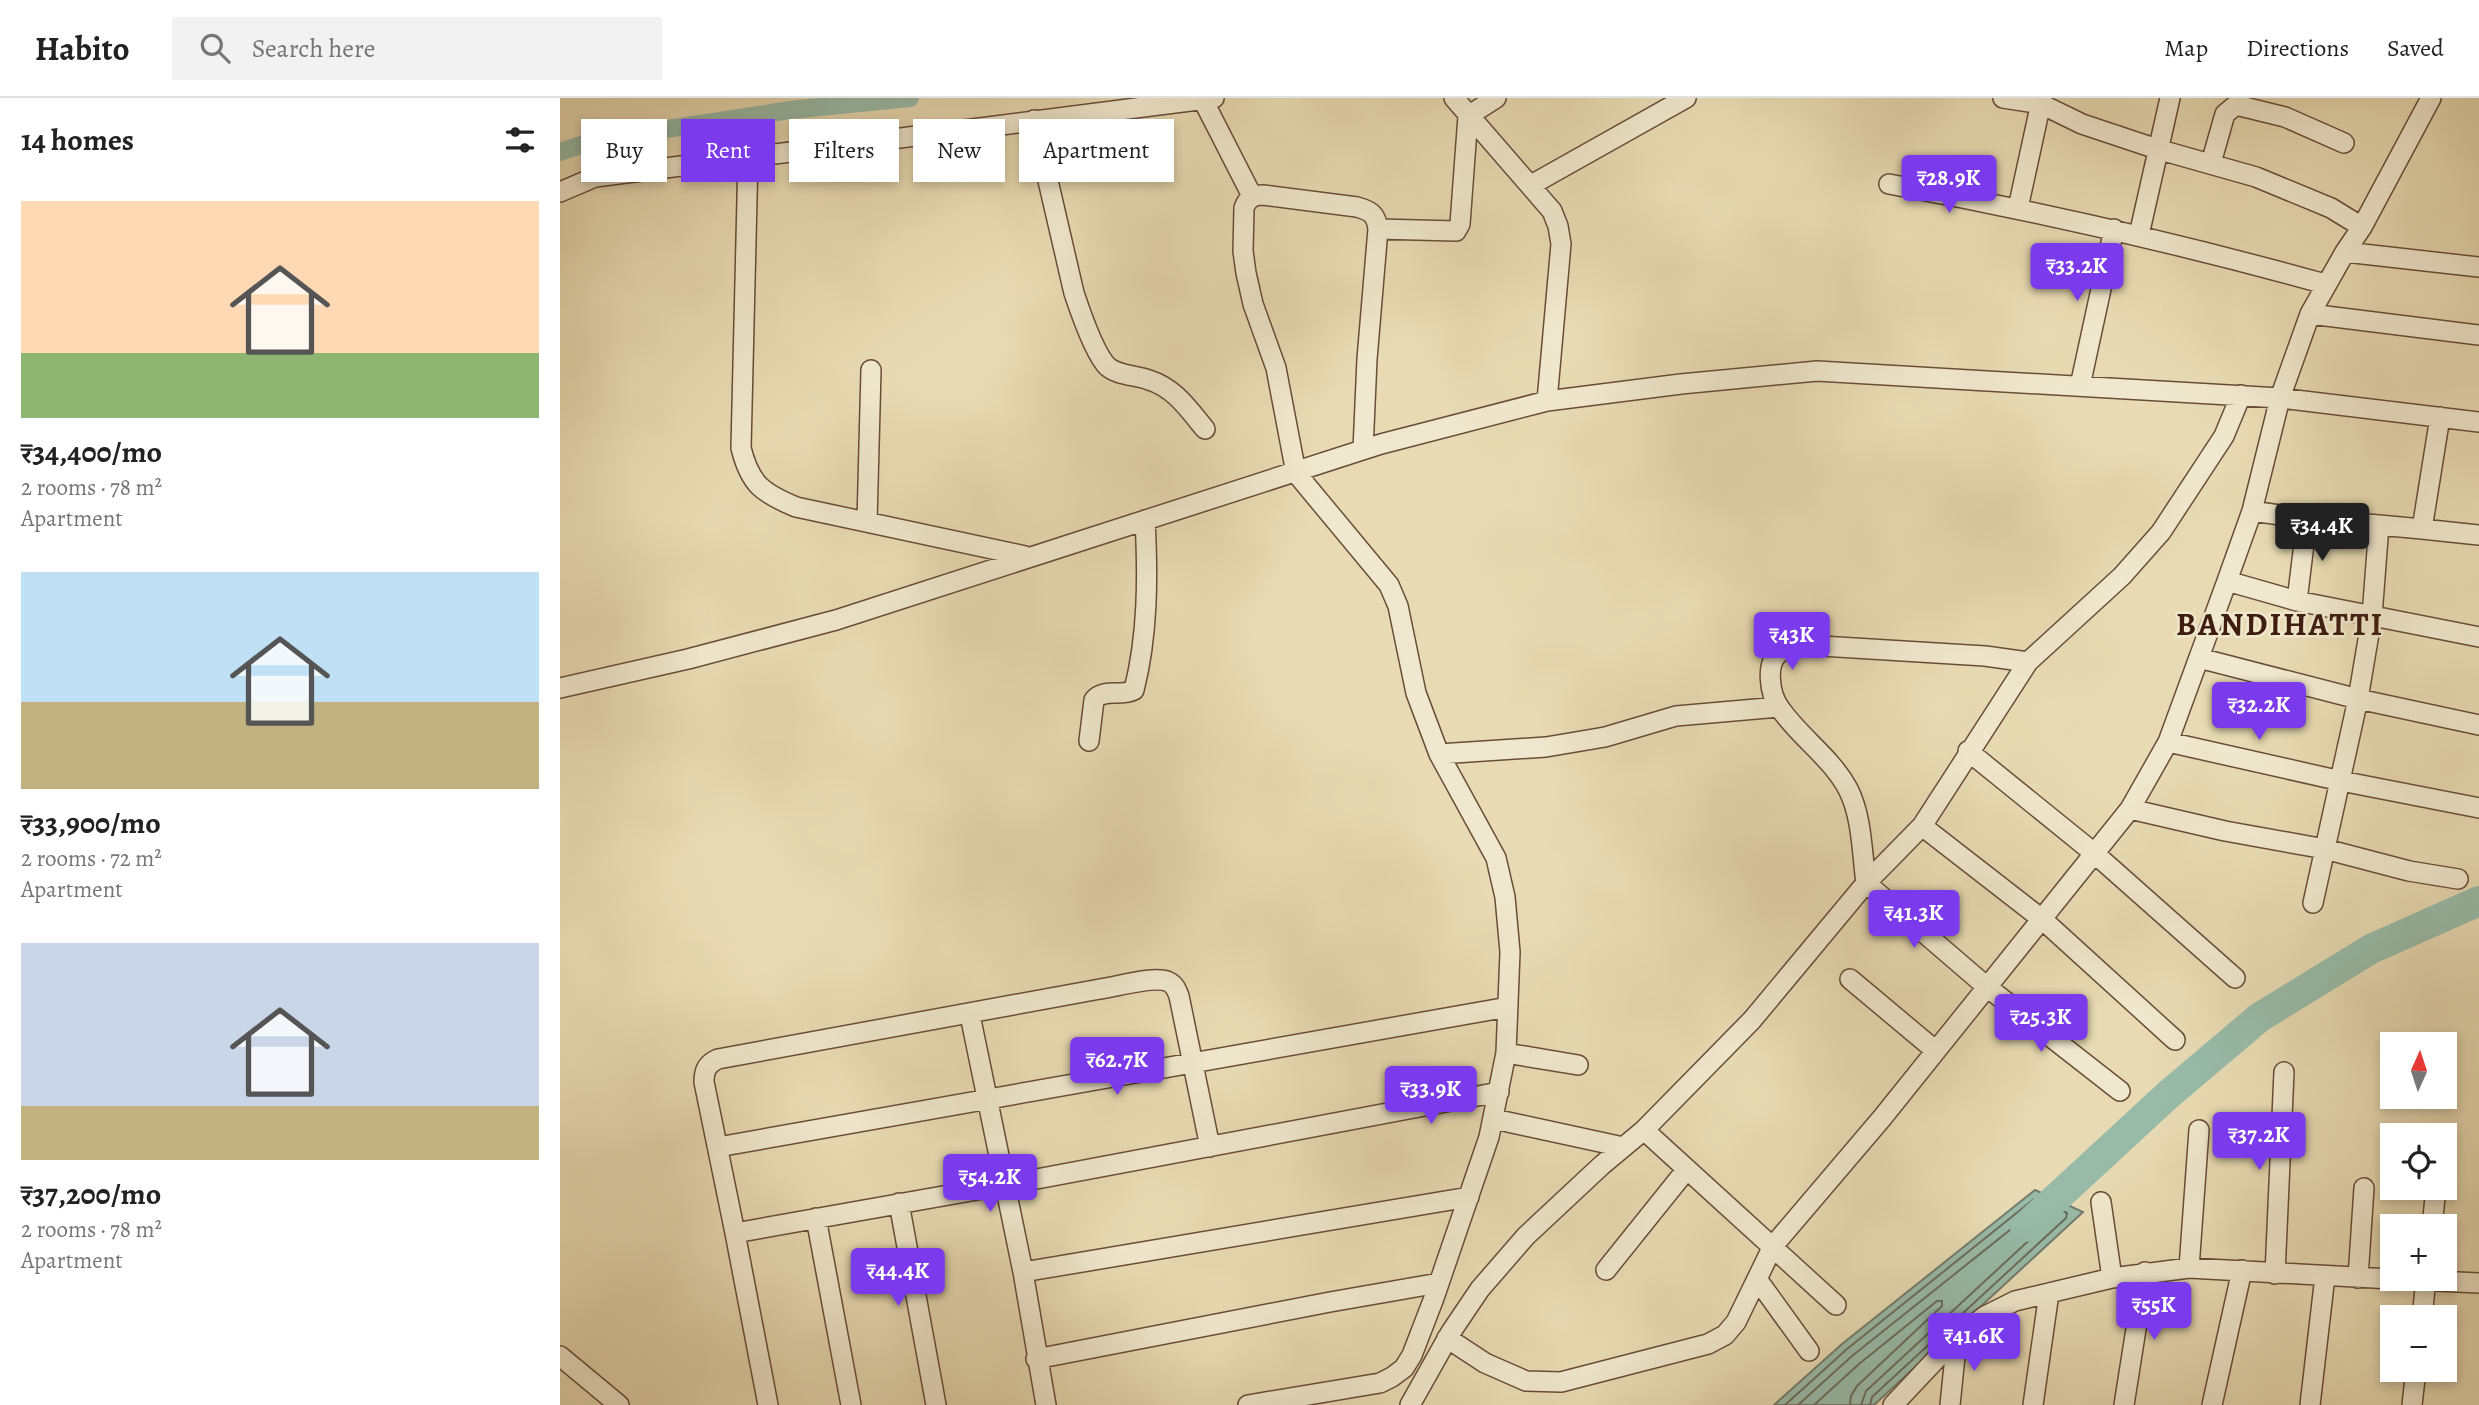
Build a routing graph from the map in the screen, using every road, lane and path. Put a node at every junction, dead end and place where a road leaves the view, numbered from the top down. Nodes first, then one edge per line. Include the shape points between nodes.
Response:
1 (1454, 98) edge
2 (1496, 98) edge
3 (1686, 98) edge
4 (2003, 98) edge
5 (2170, 98) edge
6 (2431, 98) edge
7 (1209, 99) edge
8 (2042, 101) edge
9 (1468, 116) junction
10 (1042, 119) edge
11 (1019, 122) edge
12 (2344, 144) dead end
13 (2157, 149) junction
14 (775, 154) edge
15 (2211, 163) junction
16 (681, 166) edge
17 (747, 182) edge
18 (1048, 182) edge
19 (1889, 184) dead end
20 (1531, 185) junction
21 (560, 192) edge
22 (1252, 196) junction
23 (2018, 208) junction
24 (2362, 227) junction
25 (1378, 229) junction
26 (2114, 229) junction
27 (2139, 235) junction
28 (2345, 252) junction
29 (2479, 267) edge
30 (2325, 284) junction
31 (2310, 314) junction
32 (2479, 335) edge
33 (871, 370) dead end
34 (2080, 386) junction
35 (2241, 395) junction
36 (2280, 398) junction
37 (1547, 401) junction
38 (2440, 417) junction
39 (2479, 422) edge
40 (1205, 429) dead end
41 (1363, 450) junction
42 (1296, 473) junction
43 (2252, 511) junction
44 (2308, 519) junction
45 (1145, 520) junction
46 (867, 522) junction
47 (2379, 525) junction
48 (2422, 529) junction
49 (2479, 535) edge
50 (1028, 557) junction
51 (2227, 581) junction
52 (2297, 601) junction
53 (2372, 616) junction
54 (2479, 637) edge
55 (2199, 658) junction
56 (2028, 662) junction
57 (560, 688) edge
58 (2358, 699) junction
59 (1779, 707) junction
60 (2479, 725) edge
61 (1089, 741) dead end
62 (2168, 742) junction
63 (1968, 751) junction
64 (1439, 754) junction
65 (2341, 781) junction
66 (2479, 808) edge
67 (2130, 809) junction
68 (1922, 826) junction
69 (2325, 849) junction
70 (2094, 853) junction
71 (2458, 878) dead end
72 (1866, 883) junction
73 (2313, 903) dead end
74 (2043, 920) junction
75 (2235, 978) dead end
76 (1850, 979) dead end
77 (1987, 987) junction
78 (1508, 1007) junction
79 (970, 1015) junction
80 (2175, 1040) dead end
81 (1936, 1051) junction
82 (1506, 1053) junction
83 (1193, 1063) junction
84 (1578, 1065) dead end
85 (2284, 1072) dead end
86 (2120, 1091) dead end
87 (1499, 1092) junction
88 (988, 1099) junction
89 (1494, 1119) junction
90 (1644, 1130) junction
91 (2199, 1130) dead end
92 (718, 1147) junction
93 (1210, 1147) junction
94 (1623, 1147) junction
95 (1687, 1169) junction
96 (1005, 1185) junction
97 (2364, 1188) dead end
98 (1469, 1197) junction
99 (2101, 1202) dead end
100 (899, 1203) junction
101 (816, 1218) junction
102 (735, 1233) junction
103 (1773, 1247) junction
104 (2189, 1268) junction
105 (1606, 1270) dead end
106 (2242, 1270) junction
107 (1023, 1272) junction
108 (2145, 1272) junction
109 (2275, 1274) junction
110 (2325, 1276) junction
111 (2112, 1278) junction
112 (2358, 1278) junction
113 (1757, 1279) junction
114 (2380, 1279) edge
115 (2457, 1282) edge
116 (1439, 1283) junction
117 (2479, 1283) edge
118 (2049, 1293) junction
119 (1836, 1305) dead end
120 (1425, 1321) junction
121 (1449, 1335) junction
122 (1957, 1337) junction
123 (1810, 1351) dead end
124 (560, 1356) edge
125 (1037, 1359) junction
126 (2415, 1382) edge
127 (618, 1405) edge
128 (768, 1405) edge
129 (851, 1405) edge
130 (936, 1405) edge
131 (1046, 1405) edge
132 (1248, 1405) edge
133 (1410, 1405) edge
134 (1893, 1405) edge
135 (1950, 1405) edge
136 (2033, 1405) edge
137 (2124, 1405) edge
138 (2212, 1405) edge
139 (2310, 1405) edge
140 (2412, 1405) edge

1 - 9 street
2 - 9 street
3 - 20 street
4 - 8 street
5 - 13 street
6 - 24 street
7 - 10 street
7 - 22 street
8 - 13 street via 2082,124
8 - 23 street
9 - 20 street
9 - 25 street via 1456,231
11 - 14 street
12 - 15 street via 2285,117 2236,105 2225,114
13 - 15 street
13 - 27 street
15 - 24 street via 2287,189
16 - 21 street via 595,177
17 - 46 street via 741,448 746,469 775,498
18 - 40 street via 1074,293 1105,364 1116,372 1168,388
19 - 23 street
20 - 37 street via 1552,211 1561,244
22 - 25 street via 1357,207 1377,218
22 - 42 street via 1244,208 1246,273 1276,368
23 - 26 street
24 - 28 street
25 - 41 street
26 - 27 street
26 - 34 street
27 - 30 street
28 - 29 street
28 - 30 street
30 - 31 street
31 - 32 street
31 - 36 street
33 - 46 street
34 - 35 street
34 - 37 street via 1817,371
35 - 36 street
35 - 56 street via 2224,436 2161,532 2122,576
36 - 38 street
36 - 43 street
37 - 41 street
38 - 39 street
38 - 48 street
41 - 42 street
42 - 45 street
42 - 64 street via 1389,585 1416,692
43 - 44 street
43 - 51 street
44 - 47 street
44 - 52 street
45 - 50 street
45 - 61 street via 1145,618 1134,690 1097,696
46 - 50 street
47 - 48 street
47 - 53 street
48 - 49 street
50 - 57 street via 836,620
51 - 52 street
51 - 55 street
52 - 53 street
53 - 54 street
53 - 58 street
55 - 58 street
55 - 62 street
56 - 59 street via 1805,645 1788,648 1777,654 1771,670
56 - 63 street
58 - 60 street
58 - 65 street
59 - 64 street via 1676,716 1605,737 1546,747
59 - 72 street via 1838,772 1850,792
62 - 65 street
62 - 67 street
63 - 68 street
63 - 70 street
64 - 78 street via 1496,858 1510,952
65 - 66 street
65 - 69 street
67 - 69 street
67 - 70 street
68 - 72 street
68 - 74 street
69 - 71 street via 2409,871
69 - 73 street
70 - 74 street
70 - 75 street
72 - 77 street
72 - 90 street via 1752,1020
74 - 77 street
74 - 80 street
76 - 81 street
77 - 81 street
77 - 86 street
78 - 82 street
78 - 83 street
79 - 83 street via 1156,980 1169,982 1179,996
79 - 88 street
79 - 92 street via 710,1063 704,1082
81 - 103 street
82 - 84 street
82 - 87 street
83 - 88 street
83 - 93 street
85 - 109 street
87 - 89 street
87 - 93 street
88 - 92 street
88 - 96 street
89 - 94 street
89 - 98 street
90 - 94 street
90 - 95 street
91 - 104 street
92 - 102 street
93 - 96 street
94 - 121 street via 1526,1236 1480,1289
95 - 103 street
95 - 105 street
96 - 100 street
96 - 107 street
97 - 112 street
98 - 107 street
98 - 116 street
99 - 111 street
100 - 101 street
100 - 130 street
101 - 102 street
101 - 129 street
102 - 128 street
103 - 113 street
103 - 119 street
104 - 106 street
104 - 108 street
106 - 109 street
106 - 138 street
107 - 125 street
108 - 111 street
108 - 137 street
109 - 110 street
110 - 112 street
110 - 139 street
111 - 118 street
112 - 114 street
113 - 121 street via 1736,1322 1709,1344 1561,1382 1526,1381 1485,1363
113 - 123 street
115 - 117 street
116 - 120 street
116 - 125 street
118 - 122 street via 2001,1307
118 - 136 street
120 - 121 street
120 - 132 street via 1404,1368 1380,1383
121 - 133 street
122 - 134 street
122 - 135 street
124 - 127 street
125 - 131 street
126 - 140 street

